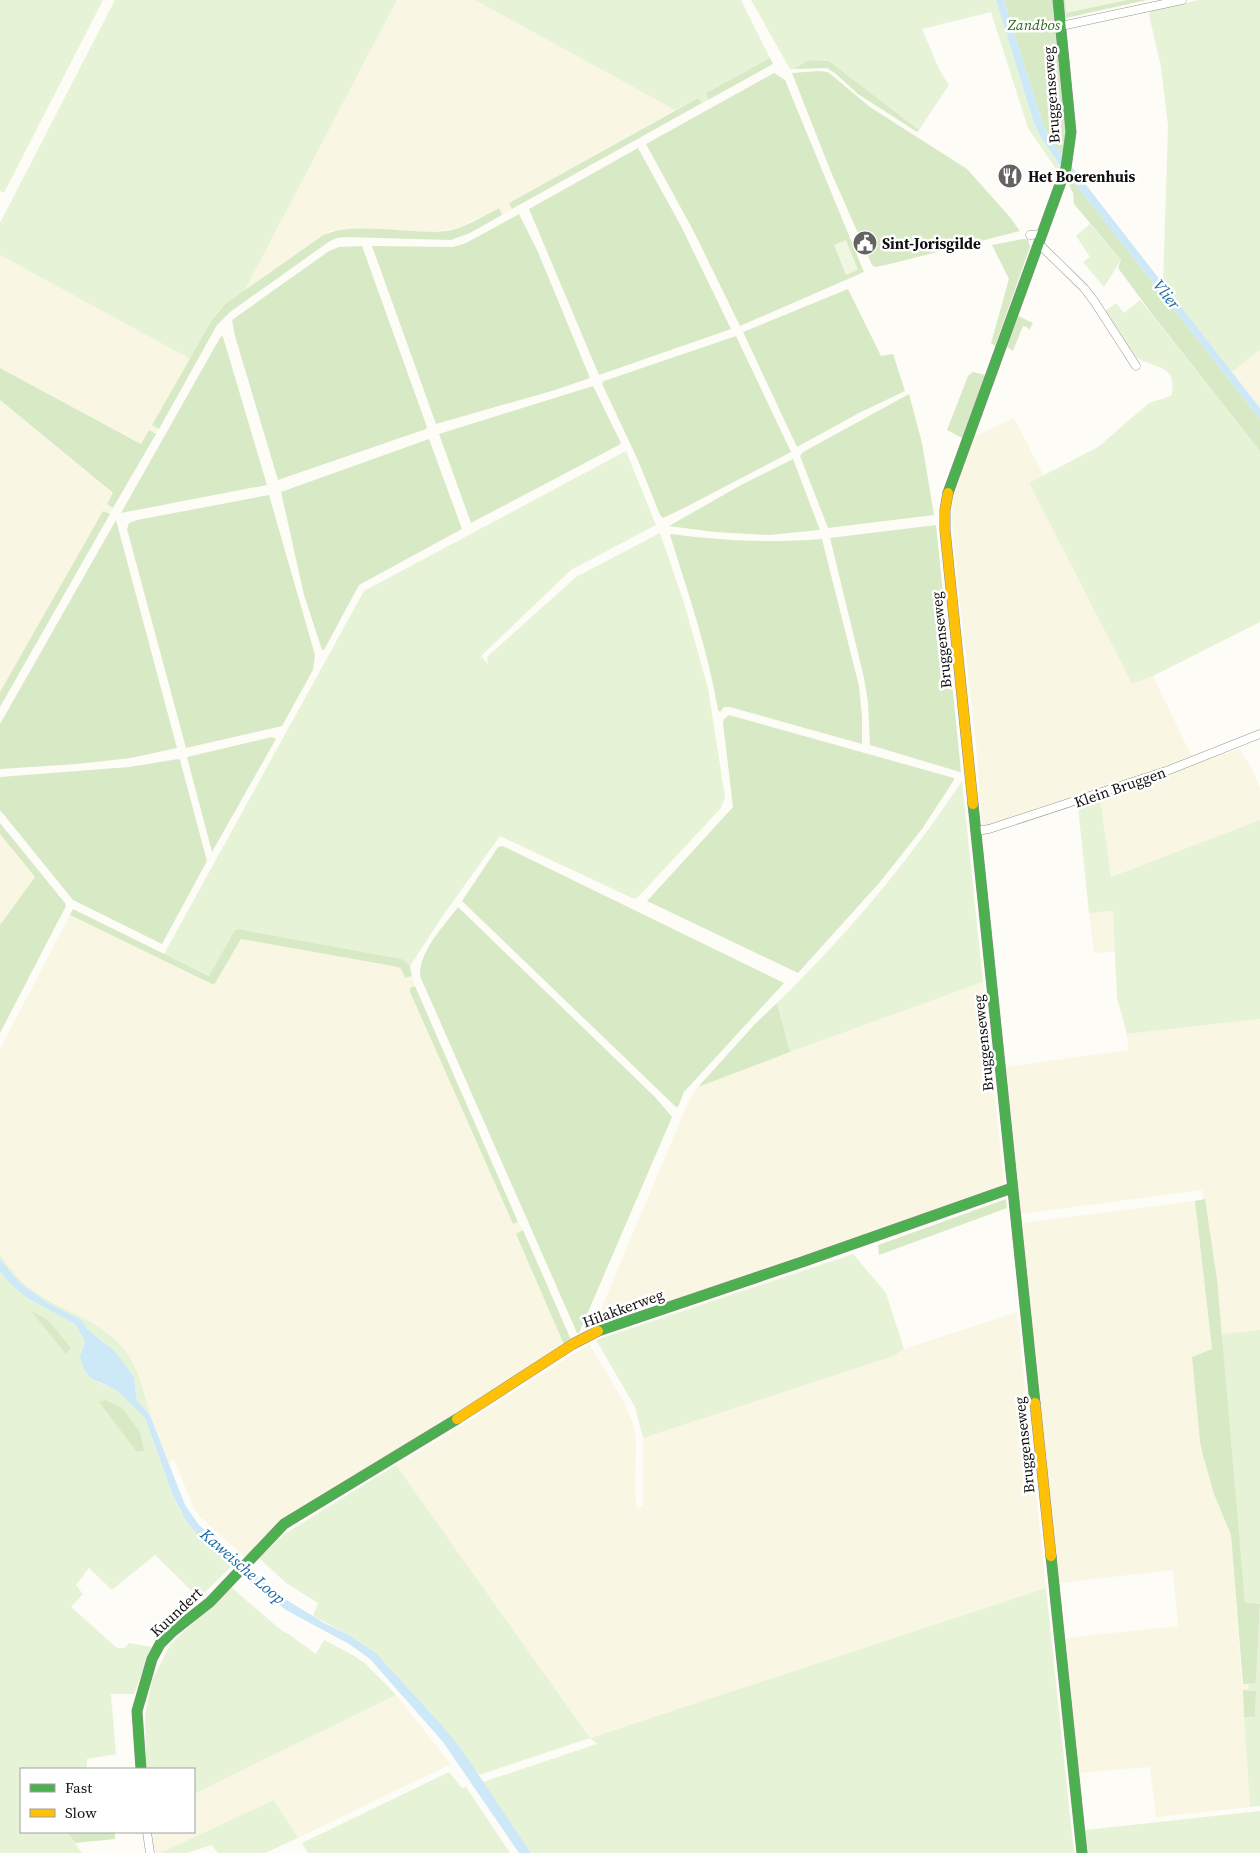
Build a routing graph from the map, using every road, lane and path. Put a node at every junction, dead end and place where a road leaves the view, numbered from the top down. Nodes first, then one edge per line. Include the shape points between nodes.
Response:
1 (1058, 0) edge
2 (1182, 0) edge
3 (1061, 26) junction
4 (1036, 238) junction
5 (1136, 366) dead end
6 (1260, 734) edge
7 (976, 831) junction
8 (1012, 1188) junction
9 (241, 1569) joint
10 (141, 1768) edge
11 (147, 1833) edge
12 (150, 1853) edge
13 (1082, 1853) edge

1 - 3 street, Bruggenseweg
2 - 3 street
3 - 4 street, Bruggenseweg via 1070,145 1066,168
4 - 5 street via 1089,294
4 - 7 street, Bruggenseweg via 945,510
6 - 7 street, Klein Bruggen via 1078,802
7 - 8 street, Bruggenseweg
8 - 9 street, Hilakkerweg via 595,1332 284,1524
8 - 13 street, Bruggenseweg
9 - 10 street, Kuundert via 210,1602 172,1632 152,1658 137,1711
11 - 12 street

